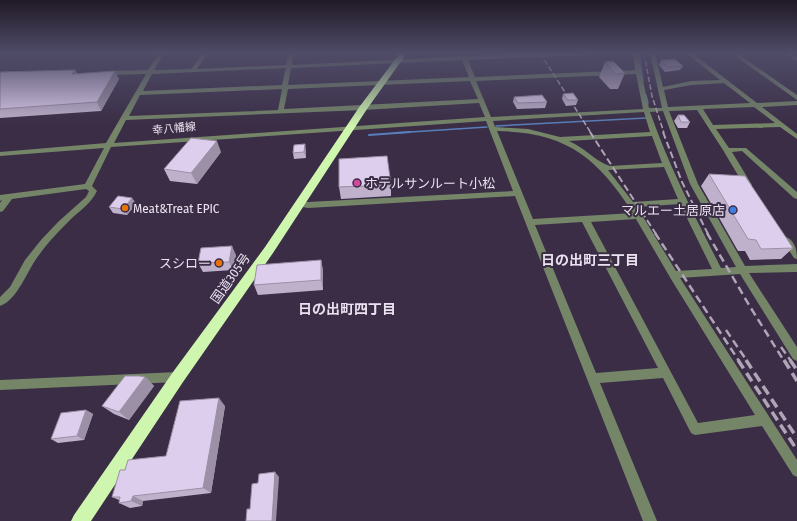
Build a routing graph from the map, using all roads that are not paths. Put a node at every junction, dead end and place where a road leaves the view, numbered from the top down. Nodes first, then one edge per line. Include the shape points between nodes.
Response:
1 (147, 77) edge
2 (287, 77) edge
3 (386, 77) edge
4 (512, 77) edge
5 (638, 77) edge
6 (657, 77) edge
7 (720, 77) edge
8 (768, 77) edge
9 (472, 79) junction
10 (725, 81) junction
11 (381, 84) junction
12 (286, 88) junction
13 (660, 89) junction
14 (139, 93) junction
15 (797, 98) edge
16 (481, 101) junction
17 (797, 103) edge
18 (755, 105) junction
19 (698, 107) junction
20 (363, 108) junction
21 (665, 109) junction
22 (647, 110) junction
23 (281, 112) junction
24 (125, 118) junction
25 (488, 119) junction
26 (782, 125) junction
27 (712, 128) junction
28 (349, 129) junction
29 (492, 129) junction
30 (655, 134) junction
31 (797, 136) edge
32 (559, 139) junction
33 (109, 145) junction
34 (727, 150) junction
35 (0, 154) edge
36 (597, 165) junction
37 (666, 165) junction
38 (88, 186) junction
39 (518, 193) junction
40 (755, 194) edge
41 (10, 196) junction
42 (797, 196) edge
43 (0, 198) edge
44 (683, 201) junction
45 (300, 204) junction
46 (631, 205) junction
47 (0, 209) edge
48 (639, 216) junction
49 (585, 219) junction
50 (530, 222) junction
51 (781, 234) edge
52 (797, 256) edge
53 (797, 268) edge
54 (742, 270) junction
55 (718, 271) junction
56 (674, 275) junction
57 (0, 302) edge
58 (797, 356) edge
59 (666, 373) junction
60 (178, 377) junction
61 (592, 378) junction
62 (0, 385) edge
63 (765, 420) junction
64 (797, 471) edge
65 (80, 521) edge
66 (650, 521) edge

1 - 14 street
2 - 12 street
3 - 11 highway, 国道305号
4 - 9 street
5 - 22 street
6 - 13 street
7 - 10 street
8 - 15 street
9 - 11 street
9 - 16 street
10 - 13 street via 691,83
10 - 18 street
11 - 12 street
11 - 20 highway, 国道305号
12 - 14 street
12 - 23 street
13 - 21 street
14 - 24 street
16 - 20 street
16 - 25 street
17 - 18 street, 幸八幡線
18 - 19 street, 幸八幡線
18 - 26 street
19 - 21 street, 幸八幡線
19 - 27 street
20 - 23 street
20 - 28 highway, 国道305号
21 - 22 street, 幸八幡線
21 - 54 street via 694,184
22 - 25 street, 幸八幡線
22 - 30 street
23 - 24 street
24 - 33 street
25 - 28 street, 幸八幡線
25 - 29 street
26 - 27 street
26 - 31 street
27 - 34 street
28 - 33 street, 幸八幡線 via 209,136
28 - 45 highway, 国道305号
29 - 32 street via 514,129
29 - 39 street
30 - 32 street
30 - 37 street
32 - 36 street via 584,152
33 - 35 street, 幸八幡線
33 - 38 street
34 - 40 street
34 - 42 street via 744,149
36 - 37 street via 610,168
36 - 46 street
37 - 44 street
38 - 41 street
38 - 57 street via 93,191 89,198 47,239 27,265 8,298
39 - 45 street
39 - 50 street
41 - 43 street
41 - 47 street
44 - 46 street
44 - 55 street
45 - 60 highway, 国道305号
46 - 48 street
48 - 49 street
48 - 56 street
49 - 50 street
49 - 59 street
50 - 61 street
51 - 52 street
53 - 54 street
54 - 55 street
54 - 58 street
55 - 56 street
56 - 63 street
59 - 61 street
59 - 63 street via 695,429
60 - 62 street
60 - 65 highway, 国道305号
61 - 66 street
63 - 64 street

